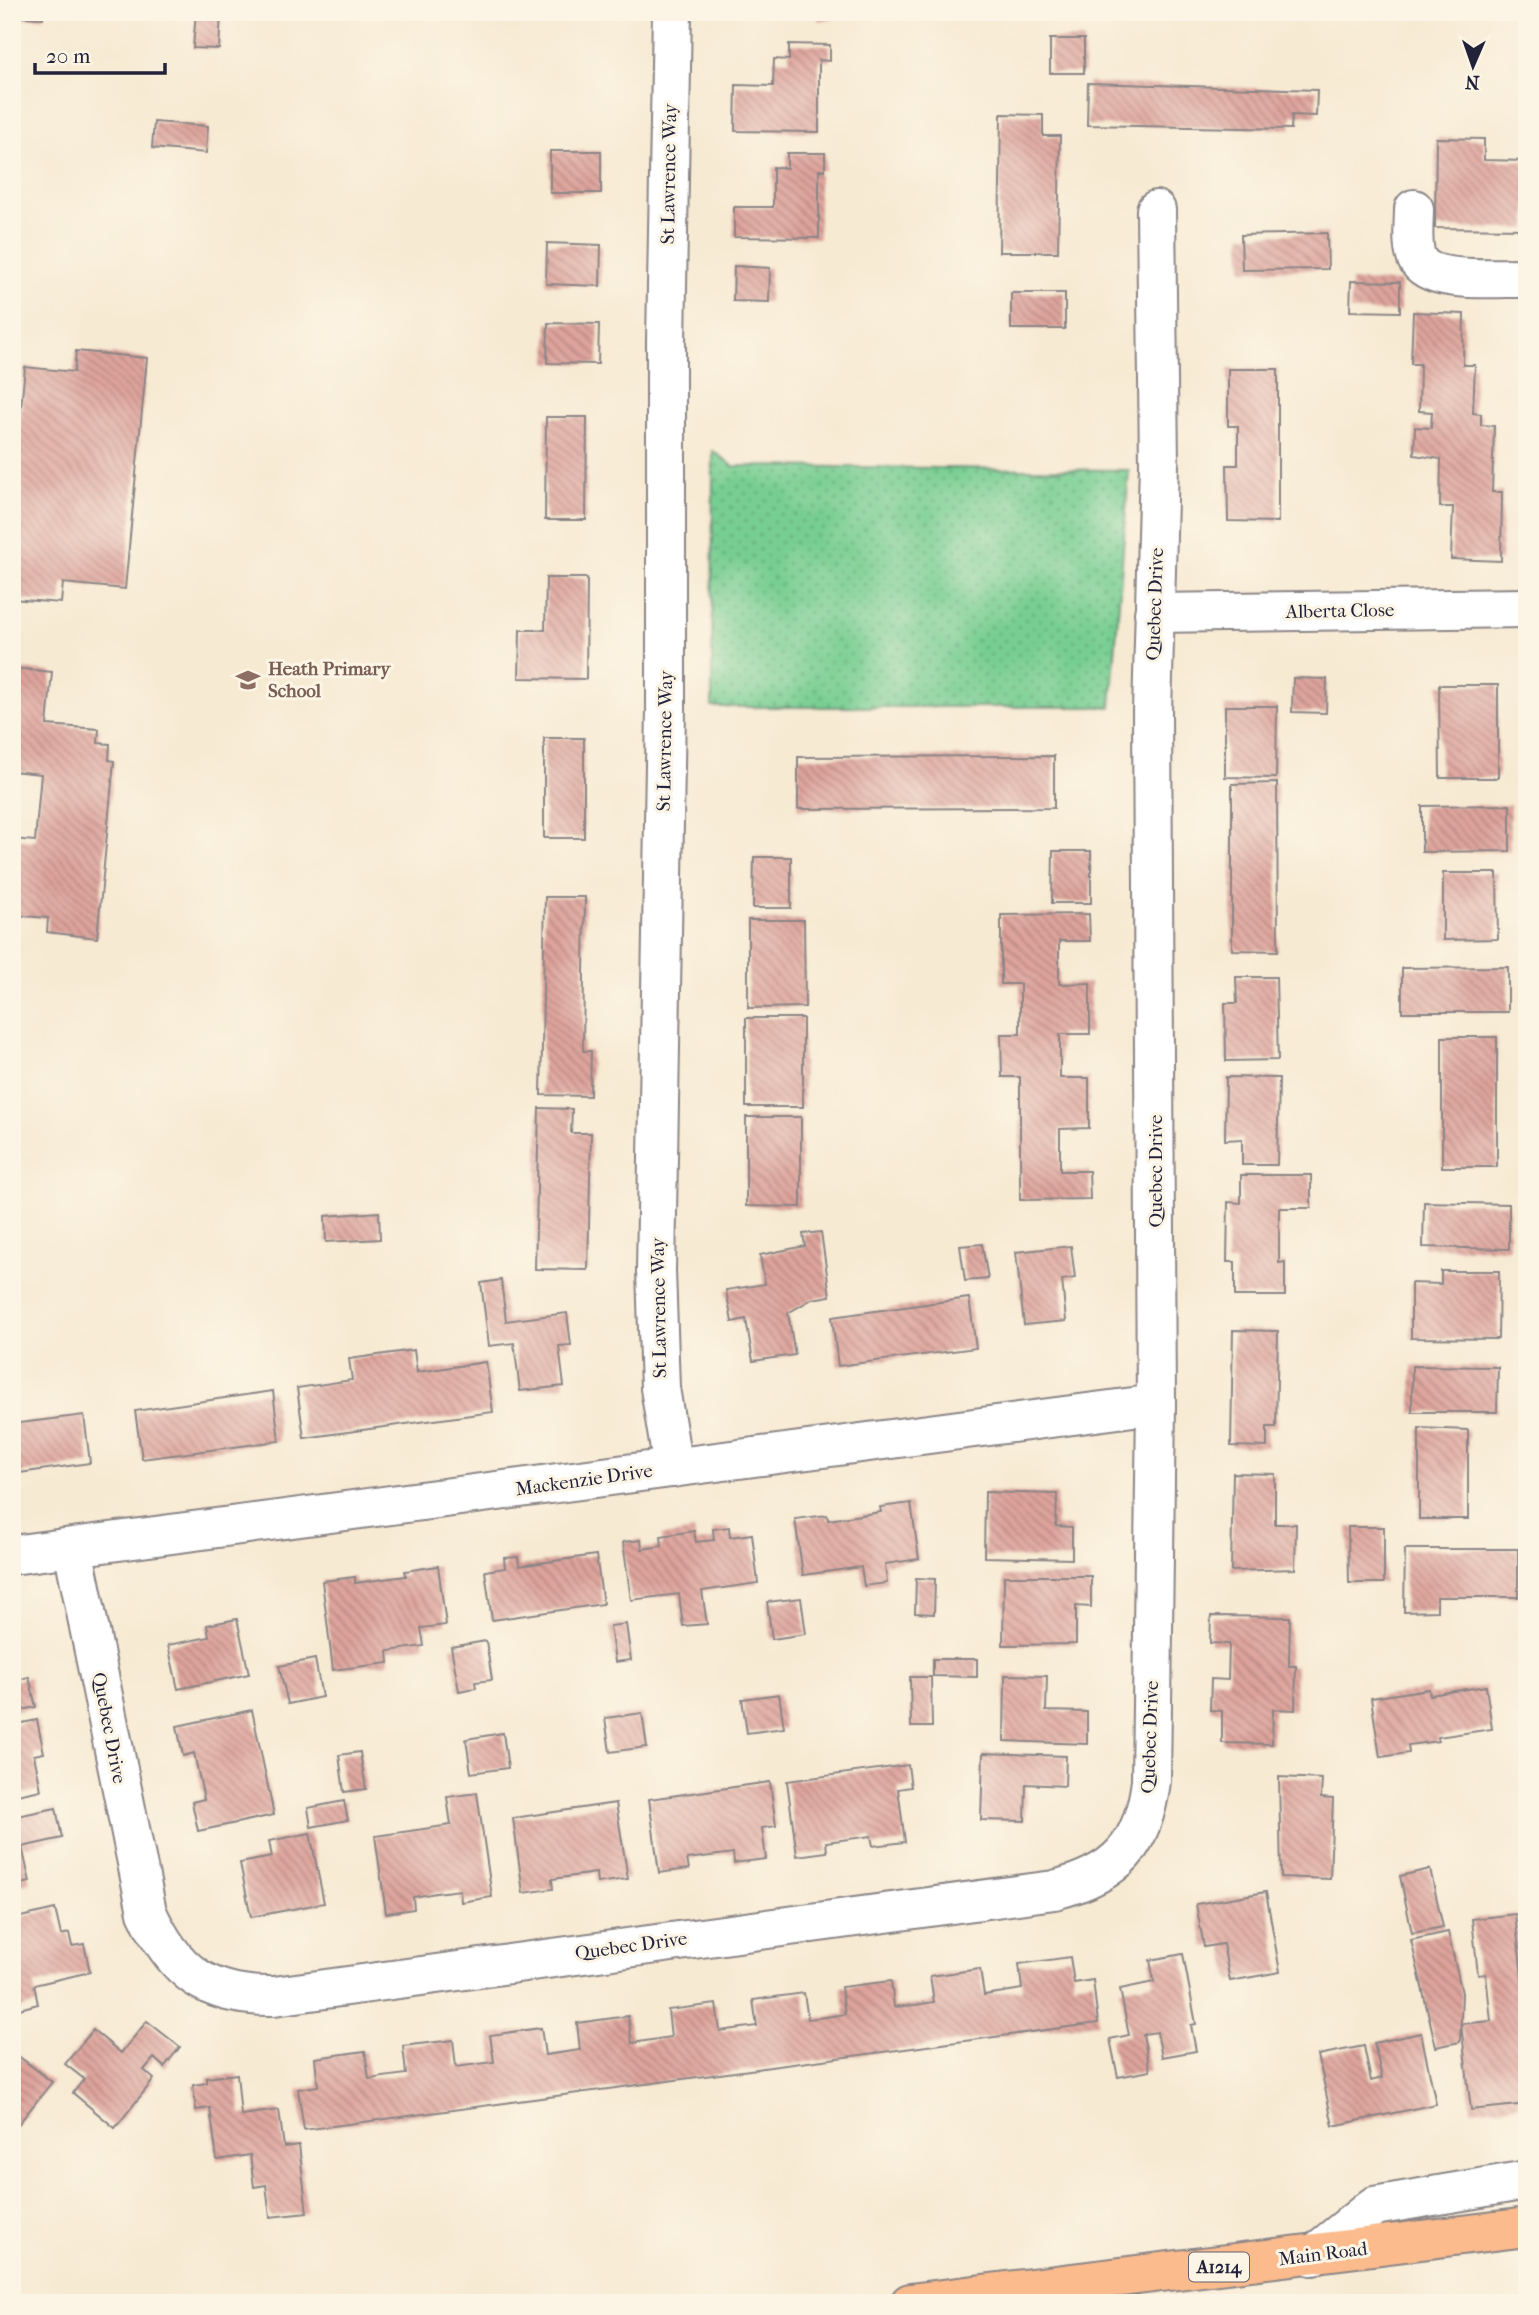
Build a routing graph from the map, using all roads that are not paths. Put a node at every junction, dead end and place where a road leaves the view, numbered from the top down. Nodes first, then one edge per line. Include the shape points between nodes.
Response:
1 (672, 12) edge
2 (1414, 209) dead end
3 (1156, 210) dead end
4 (1527, 278) edge
5 (1527, 608) edge
6 (1154, 613) junction
7 (1156, 1404) junction
8 (673, 1468) junction
9 (74, 1548) junction
10 (12, 1555) edge
11 (1527, 2180) edge
12 (1527, 2227) edge
13 (1312, 2256) junction
14 (910, 2303) edge

1 - 8 street, St Lawrence Way via 656,1271 660,1388
2 - 4 street via 1417,258 1426,270 1440,276
3 - 6 street, Quebec Drive via 1159,464
5 - 6 street, Alberta Close
6 - 7 street, Quebec Drive
7 - 8 street, Mackenzie Drive
7 - 9 street, Quebec Drive via 1151,1781 1139,1832 1125,1854 1105,1872 1054,1890 274,1996 220,1991 174,1960 158,1937 147,1912
8 - 9 street, Mackenzie Drive
9 - 10 street, Mackenzie Drive
11 - 13 street via 1374,2206
12 - 13 main road, Main Road / A1214
13 - 14 main road, Main Road / A1214

